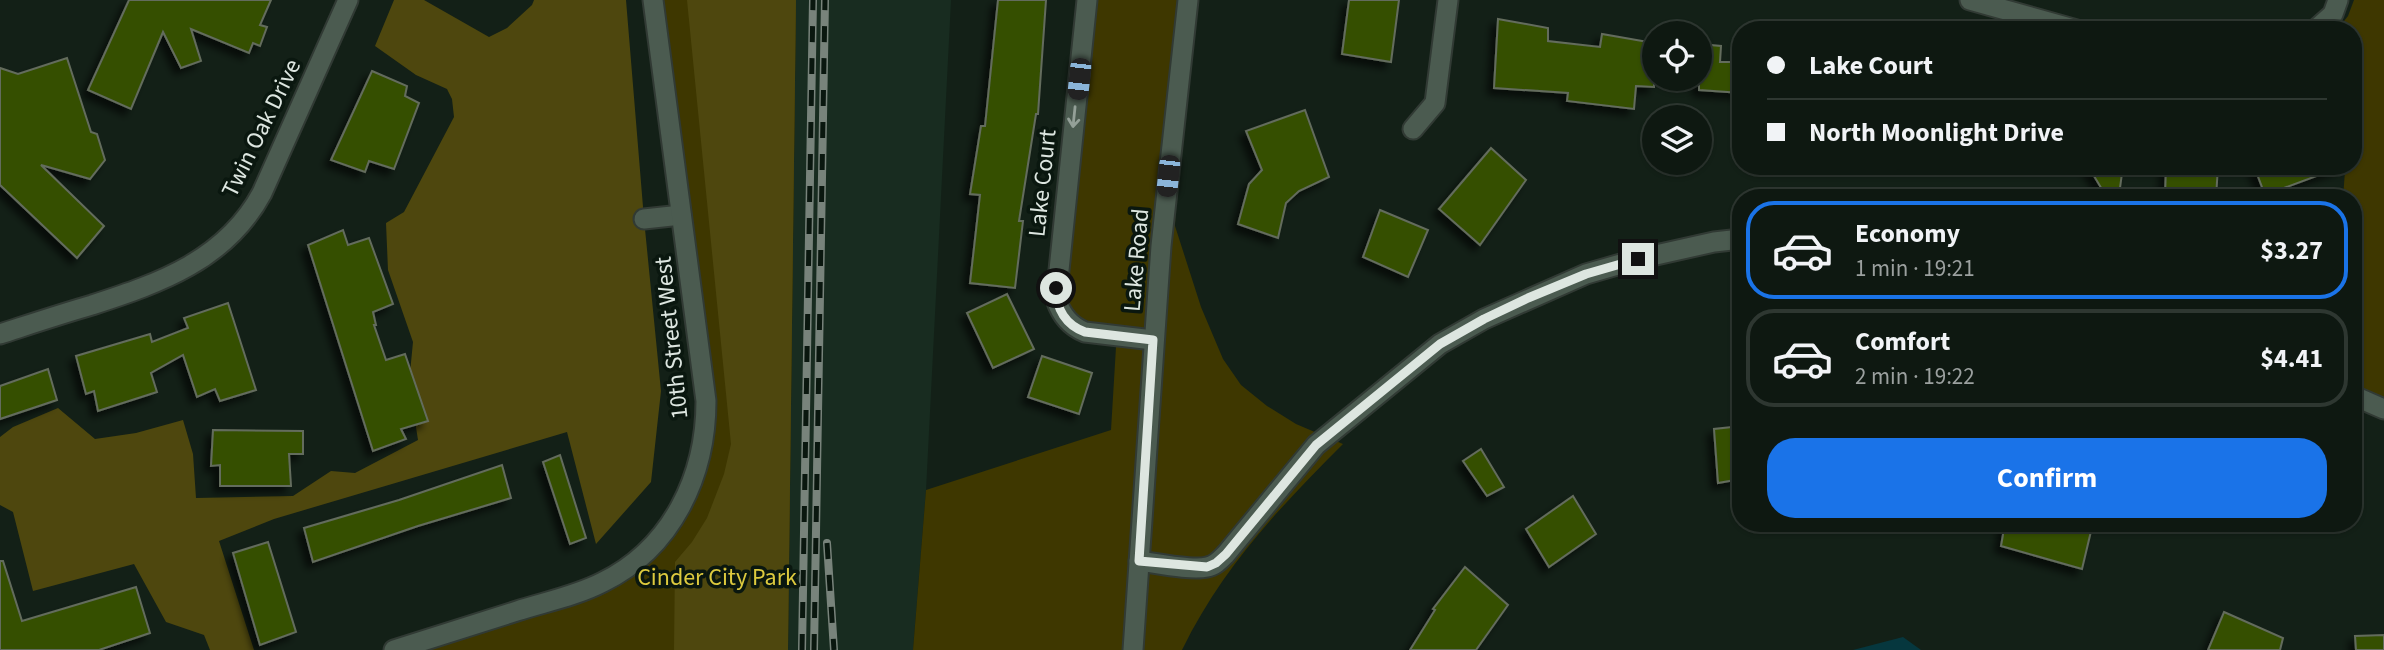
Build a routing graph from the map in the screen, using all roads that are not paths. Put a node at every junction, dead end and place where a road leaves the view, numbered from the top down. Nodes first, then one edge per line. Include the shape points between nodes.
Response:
1 (348, 0) edge
2 (653, 0) edge
3 (1087, 0) edge
4 (1188, 0) edge
5 (1448, 0) edge
6 (1969, 0) edge
7 (2337, 0) edge
8 (2045, 21) edge
9 (2326, 21) edge
10 (1413, 129) dead end
11 (681, 215) junction
12 (644, 219) dead end
13 (1732, 240) edge
14 (0, 334) edge
15 (1153, 340) junction
16 (2362, 399) edge
17 (2384, 409) edge
18 (1139, 561) junction
19 (394, 650) edge
20 (1133, 650) edge

1 - 14 street, Twin Oak Drive via 262,193 222,243 148,287
2 - 11 street, 10th Street West
3 -> 15 street, Lake Court via 1056,299 1063,316 1077,329
4 - 15 street, Lake Road
5 - 10 street via 1435,103
6 - 8 street
7 - 9 street via 2333,15
11 - 12 street
11 - 19 street, 10th Street West via 706,421 695,478 677,516 648,550 602,583
13 - 18 street via 1586,274 1484,319 1440,344 1316,445 1216,563 1197,568
15 - 18 street, Lake Road
16 - 17 street
18 - 20 street, Lake Road

